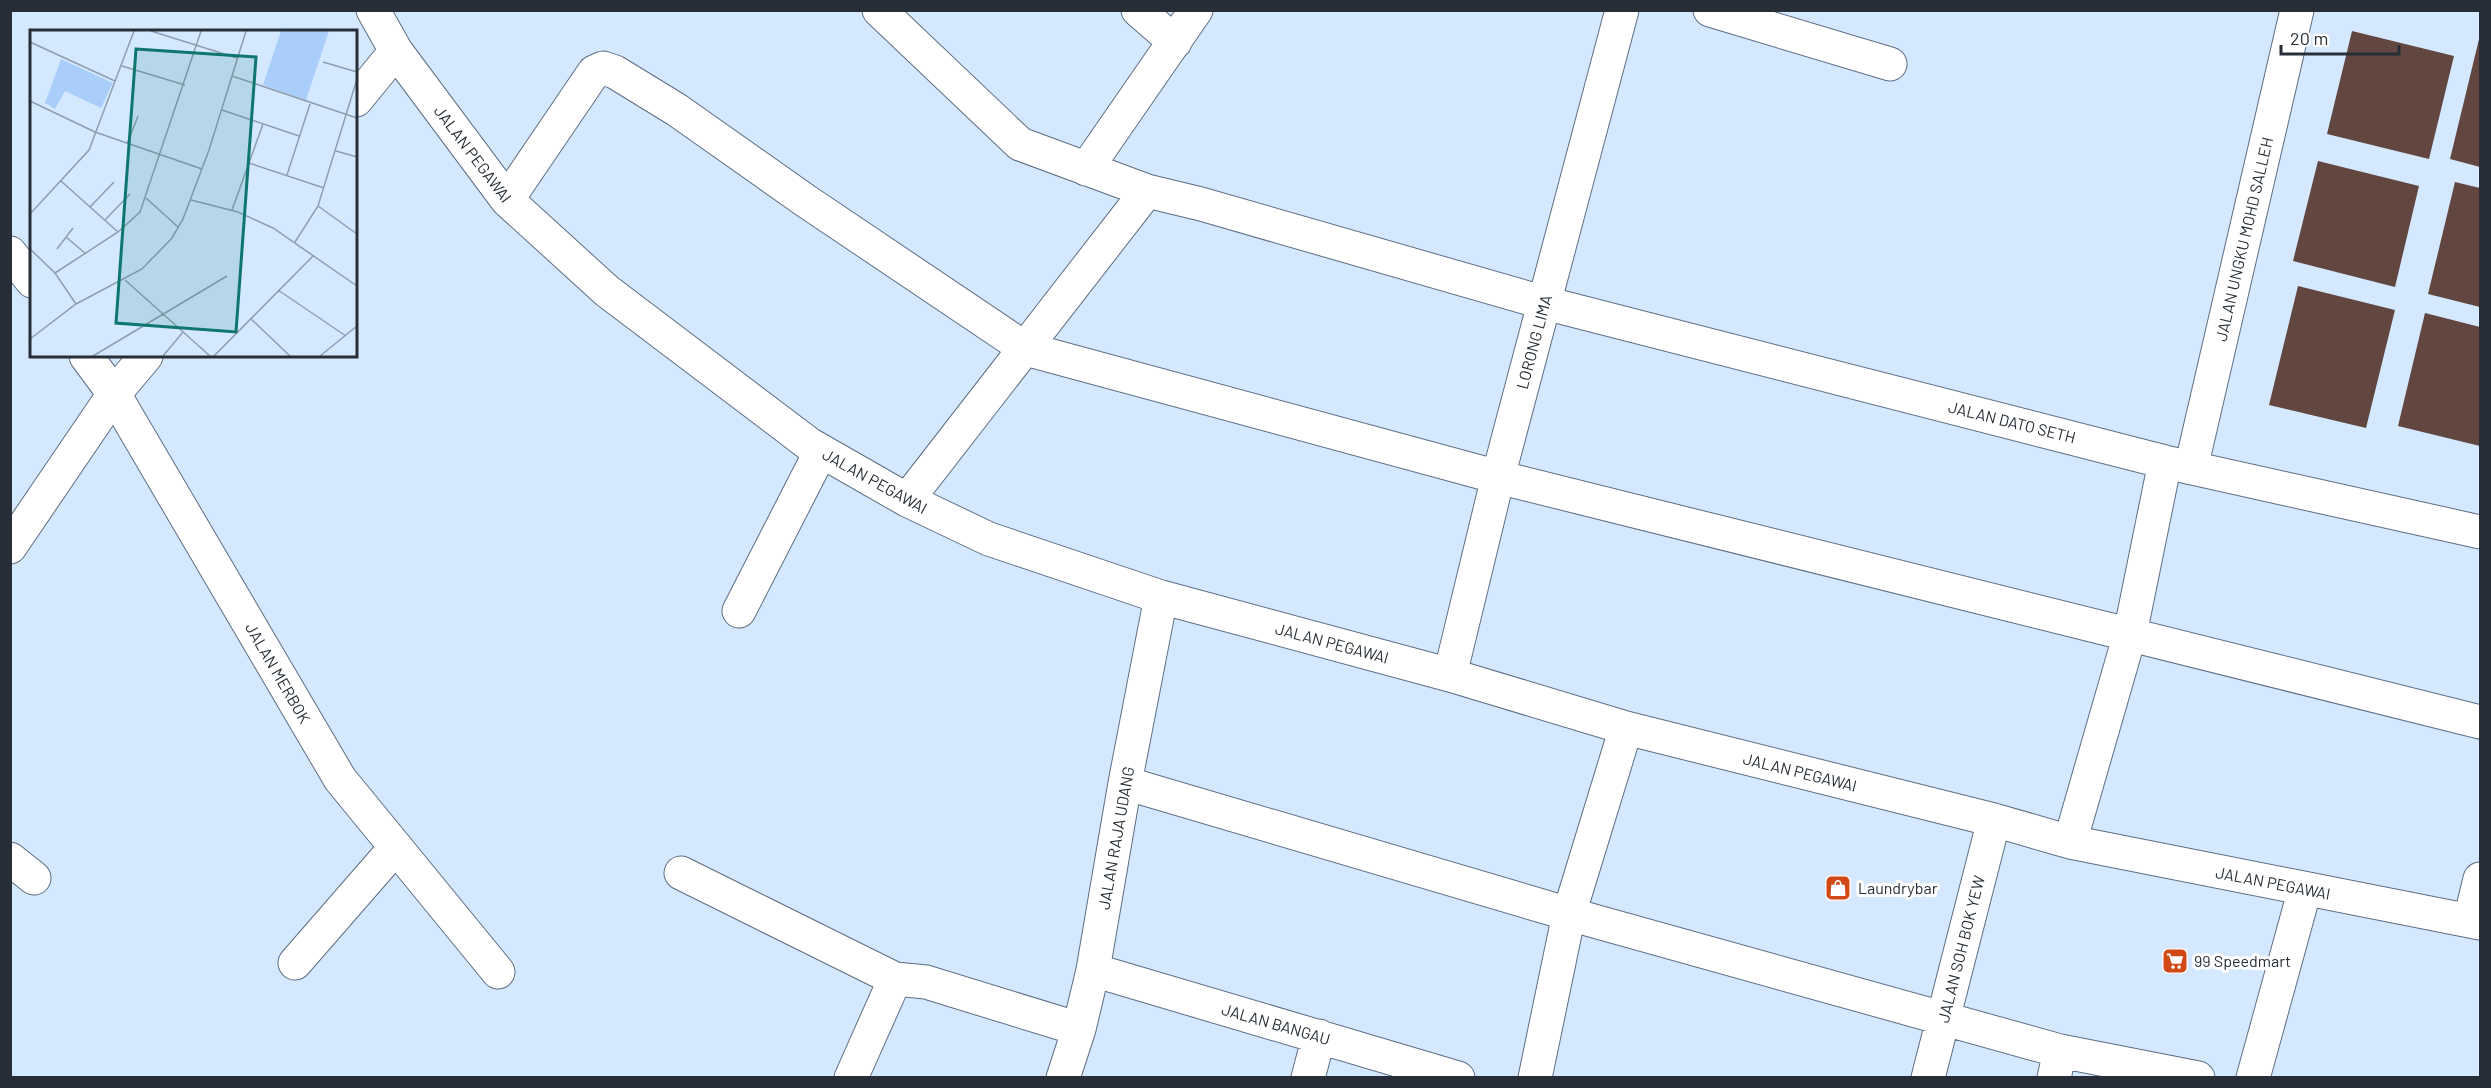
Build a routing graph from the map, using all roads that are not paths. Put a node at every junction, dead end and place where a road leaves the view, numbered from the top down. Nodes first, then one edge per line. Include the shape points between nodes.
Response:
1 (373, 10) edge
2 (879, 10) edge
3 (1138, 10) edge
4 (1196, 10) edge
5 (1622, 10) edge
6 (1710, 10) edge
7 (2297, 10) edge
8 (1175, 42) junction
9 (396, 51) junction
10 (1890, 64) dead end
11 (357, 99) edge
12 (1086, 169) junction
13 (1147, 191) junction
14 (507, 200) junction
15 (10, 253) edge
16 (30, 278) edge
17 (1545, 303) junction
18 (1026, 349) junction
19 (87, 357) edge
20 (145, 357) edge
21 (114, 394) junction
22 (821, 451) junction
23 (2178, 465) junction
24 (1498, 477) junction
25 (907, 500) junction
26 (2481, 532) edge
27 (10, 547) edge
28 (1161, 597) junction
29 (739, 611) dead end
30 (2130, 634) junction
31 (1450, 675) junction
32 (2481, 722) edge
33 (1626, 728) junction
34 (1125, 783) junction
35 (1994, 820) junction
36 (2070, 842) junction
37 (396, 847) junction
38 (681, 873) dead end
39 (2481, 879) edge
40 (2305, 890) junction
41 (1569, 914) junction
42 (2475, 921) edge
43 (295, 963) dead end
44 (1093, 970) junction
45 (498, 972) dead end
46 (895, 980) junction
47 (1943, 1019) junction
48 (1079, 1029) junction
49 (1319, 1036) junction
50 (2057, 1064) edge
51 (851, 1077) edge
52 (1063, 1077) edge
53 (1308, 1077) edge
54 (1458, 1077) edge
55 (1535, 1077) edge
56 (1928, 1077) edge
57 (2198, 1077) edge
58 (2253, 1077) edge

1 - 9 street, JALAN PEGAWAI
2 - 12 street, JALAN DATO SETH via 1020,144
3 - 8 street
4 - 8 street
5 - 17 street, LORONG LIMA
6 - 10 street
7 - 23 street, JALAN UNGKU MOHD SALLEH
8 - 12 street
9 - 11 street
9 - 14 street, JALAN PEGAWAI
12 - 13 street, JALAN DATO SETH
13 - 17 street, JALAN DATO SETH
13 - 18 street
14 - 18 street via 594,72 603,68 677,110
14 - 22 street, JALAN PEGAWAI via 607,291
15 - 16 street
17 - 23 street, JALAN DATO SETH
17 - 24 street, LORONG LIMA
18 - 24 street
18 - 25 street
19 - 21 street, JALAN MERBOK
20 - 21 street
21 - 27 street
21 - 37 street, JALAN MERBOK via 340,779
22 - 25 street, JALAN PEGAWAI
22 - 29 street
23 - 26 street, JALAN DATO SETH
23 - 30 street, JALAN UNGKU MOHD SALLEH
24 - 30 street
24 - 31 street, LORONG LIMA
25 - 28 street, JALAN PEGAWAI via 989,539
28 - 31 street, JALAN PEGAWAI
28 - 34 street, JALAN RAJA UDANG
30 - 32 street
30 - 36 street, JALAN UNGKU MOHD SALLEH
31 - 33 street, JALAN PEGAWAI
33 - 35 street, JALAN PEGAWAI
33 - 41 street
34 - 41 street
34 - 44 street, JALAN RAJA UDANG
35 - 36 street, JALAN PEGAWAI
35 - 47 street, JALAN SOH BOK YEW
36 - 40 street, JALAN PEGAWAI
37 - 43 street
37 - 45 street, JALAN MERBOK
38 - 46 street
39 - 42 street
40 - 42 street, JALAN PEGAWAI
40 - 58 street
41 - 47 street
41 - 55 street
44 - 48 street, JALAN RAJA UDANG
44 - 49 street, JALAN BANGAU
46 - 48 street via 926,982
46 - 51 street
47 - 50 street
47 - 56 street, JALAN SOH BOK YEW
48 - 52 street, JALAN RAJA UDANG
49 - 53 street
49 - 54 street, JALAN BANGAU
50 - 57 street

